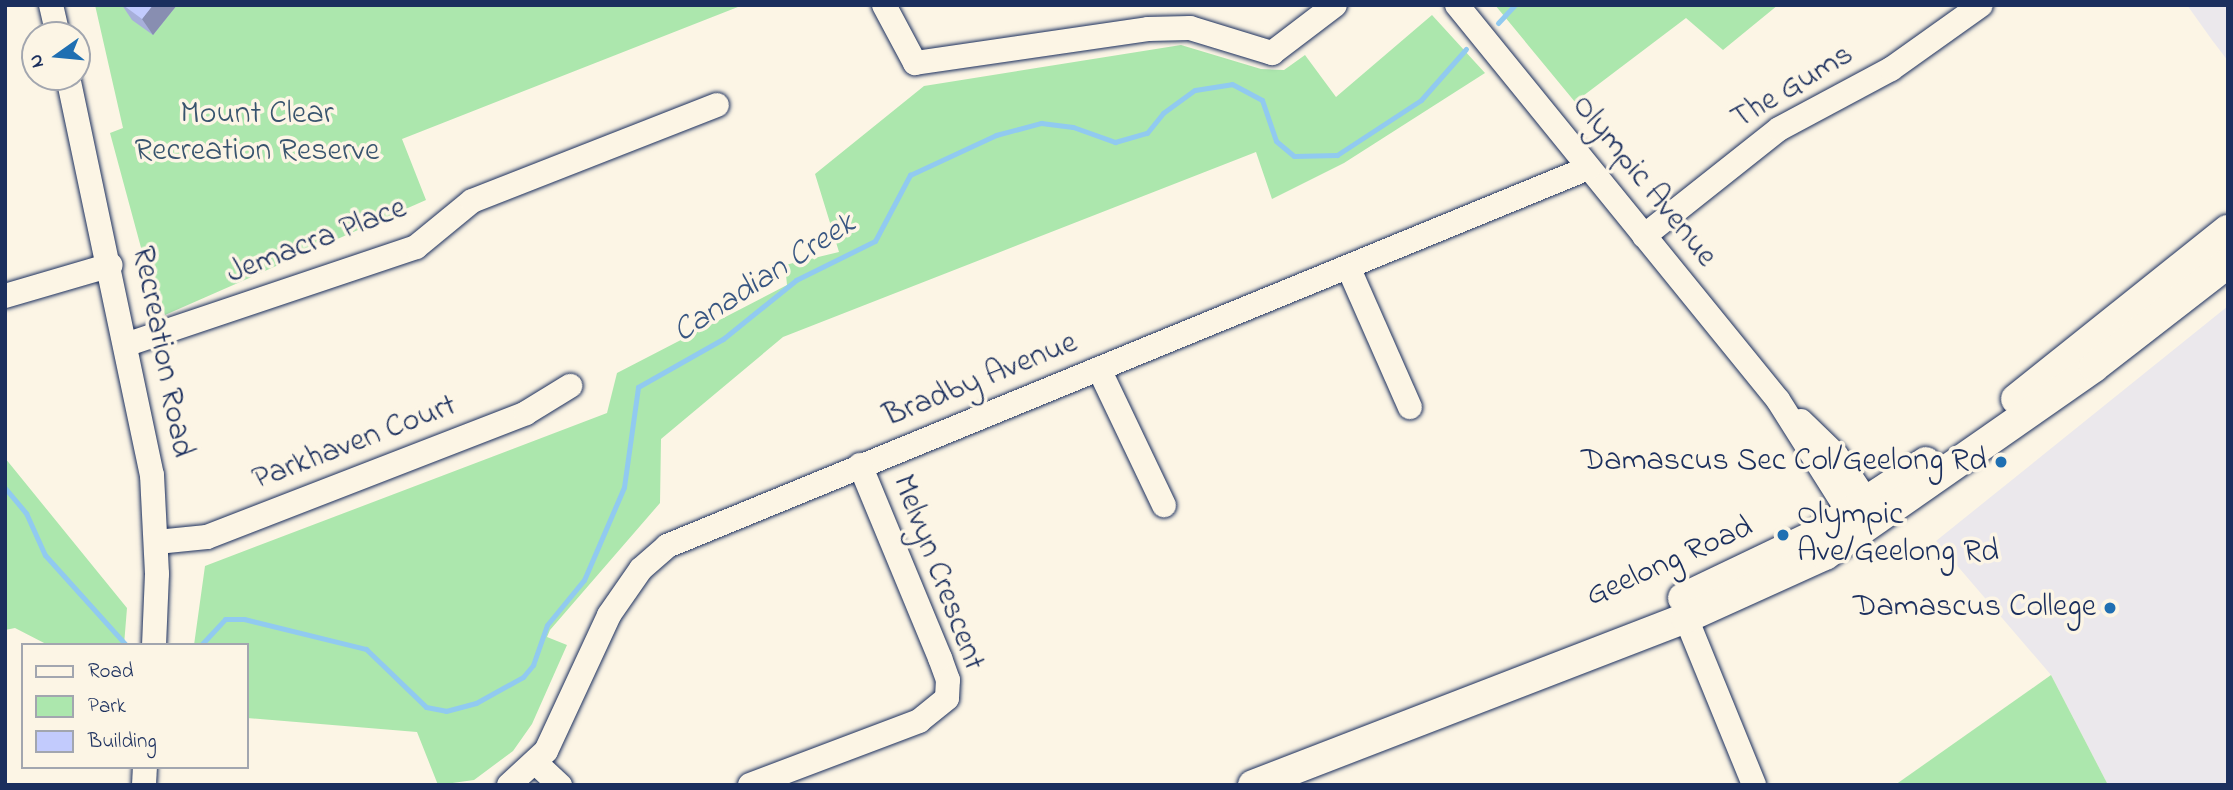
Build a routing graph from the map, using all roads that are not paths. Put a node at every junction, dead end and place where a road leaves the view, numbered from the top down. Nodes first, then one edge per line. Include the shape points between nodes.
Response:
1 (1335, 5) edge
2 (1457, 5) edge
3 (1981, 5) edge
4 (888, 14) edge
5 (71, 91) edge
6 (717, 105) dead end
7 (1588, 168) junction
8 (2228, 230) edge
9 (1644, 236) junction
10 (2228, 263) edge
11 (111, 265) junction
12 (1349, 269) junction
13 (5, 296) edge
14 (125, 345) junction
15 (1100, 369) junction
16 (570, 386) dead end
17 (1410, 407) dead end
18 (860, 465) junction
19 (1164, 505) dead end
20 (1863, 515) junction
21 (156, 542) junction
22 (1682, 609) junction
23 (154, 642) edge
24 (536, 763) junction
25 (509, 785) edge
26 (560, 785) edge
27 (750, 785) edge
28 (1254, 785) edge
29 (1754, 785) edge

1 - 4 street via 1272,53 1190,28 1148,29 915,63
2 - 7 street, Olympic Avenue
3 - 9 street, The Gums via 1891,69 1779,130
5 - 11 street, Recreation Road
6 - 14 street, Jemacra Place via 472,201 416,247
7 - 9 street, Olympic Avenue
7 - 12 street, Bradby Avenue
8 - 20 main road, Geelong Road
9 - 20 street, Olympic Avenue
10 - 20 main road, Geelong Road via 2094,368
11 - 13 street
11 - 14 street, Recreation Road
12 - 15 street, Bradby Avenue
12 - 17 street
14 - 21 street, Recreation Road via 152,475
15 - 18 street, Bradby Avenue
15 - 19 street
16 - 21 street, Parkhaven Court via 526,413 207,537
18 - 24 street, Bradby Avenue via 700,530 667,546 641,569 609,615 553,739
18 - 27 street, Melvyn Crescent via 940,658 948,680 947,698 919,721
20 - 22 main road, Geelong Road via 1825,555
21 - 23 street, Recreation Road
22 - 28 main road, Geelong Road
22 - 29 street
24 - 25 street, Bradby Avenue
24 - 26 street

